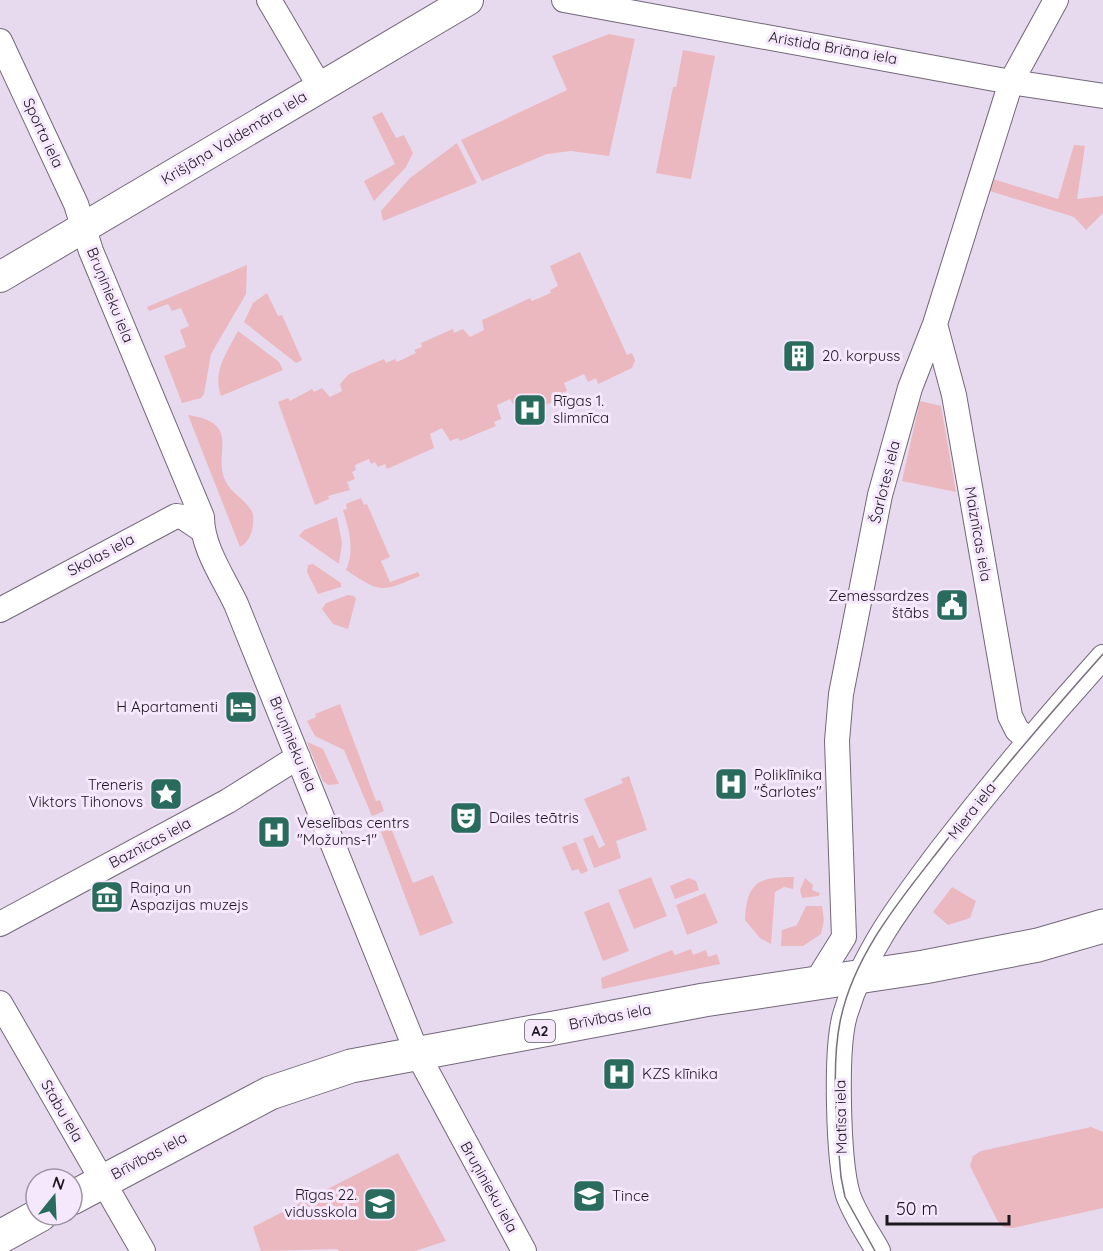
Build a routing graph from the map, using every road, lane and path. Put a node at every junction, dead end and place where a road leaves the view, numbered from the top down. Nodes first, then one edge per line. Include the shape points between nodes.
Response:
1 (269, 0) edge
2 (468, 0) edge
3 (564, 0) edge
4 (1056, 0) edge
5 (0, 41) edge
6 (1011, 82) junction
7 (320, 87) junction
8 (1103, 96) edge
9 (84, 227) junction
10 (0, 277) edge
11 (935, 324) junction
12 (202, 530) junction
13 (0, 610) edge
14 (1103, 657) edge
15 (1029, 740) junction
16 (298, 757) junction
17 (0, 924) edge
18 (1103, 926) edge
19 (860, 978) junction
20 (816, 982) junction
21 (0, 1003) edge
22 (417, 1053) junction
23 (102, 1182) junction
24 (84, 1192) edge
25 (24, 1224) edge
26 (0, 1237) edge
27 (143, 1251) edge
28 (524, 1251) edge
29 (878, 1251) edge

1 - 7 street
2 - 7 main road, Krišjāņa Valdemāra iela
3 - 6 street, Aristida Briāna iela
4 - 6 street, Šarlotes iela
5 - 9 street, Sporta iela
6 - 8 street, Aristida Briāna iela
6 - 11 street, Šarlotes iela
7 - 9 main road, Krišjāņa Valdemāra iela
9 - 10 main road, Krišjāņa Valdemāra iela
9 - 12 street, Bruņinieku iela via 202,517
11 - 15 street, Maiznīcas iela via 954,395 1010,716 1017,730
11 - 20 street, Šarlotes iela via 910,388 880,495 842,694 837,741 845,926 841,945
12 - 13 street, Skolas iela via 176,516
12 - 16 street, Bruņinieku iela
14 - 15 street, Miera iela
15 - 19 street, Miera iela via 895,912 874,944
16 - 17 street, Baznīcas iela via 228,801
16 - 22 street, Bruņinieku iela
18 - 19 highway, Brīvības iela / A2 via 1038,945
19 - 20 highway, Brīvības iela / A2
19 - 29 street, Matīsa iela via 843,1024 842,1159 849,1196
20 - 22 highway, Brīvības iela / A2
21 - 23 street, Stabu iela
22 - 23 highway, Brīvības iela / A2 via 340,1069 278,1090
22 - 28 street, Bruņinieku iela
23 - 24 highway, Brīvības iela / A2
23 - 27 street, Stabu iela
25 - 26 highway

